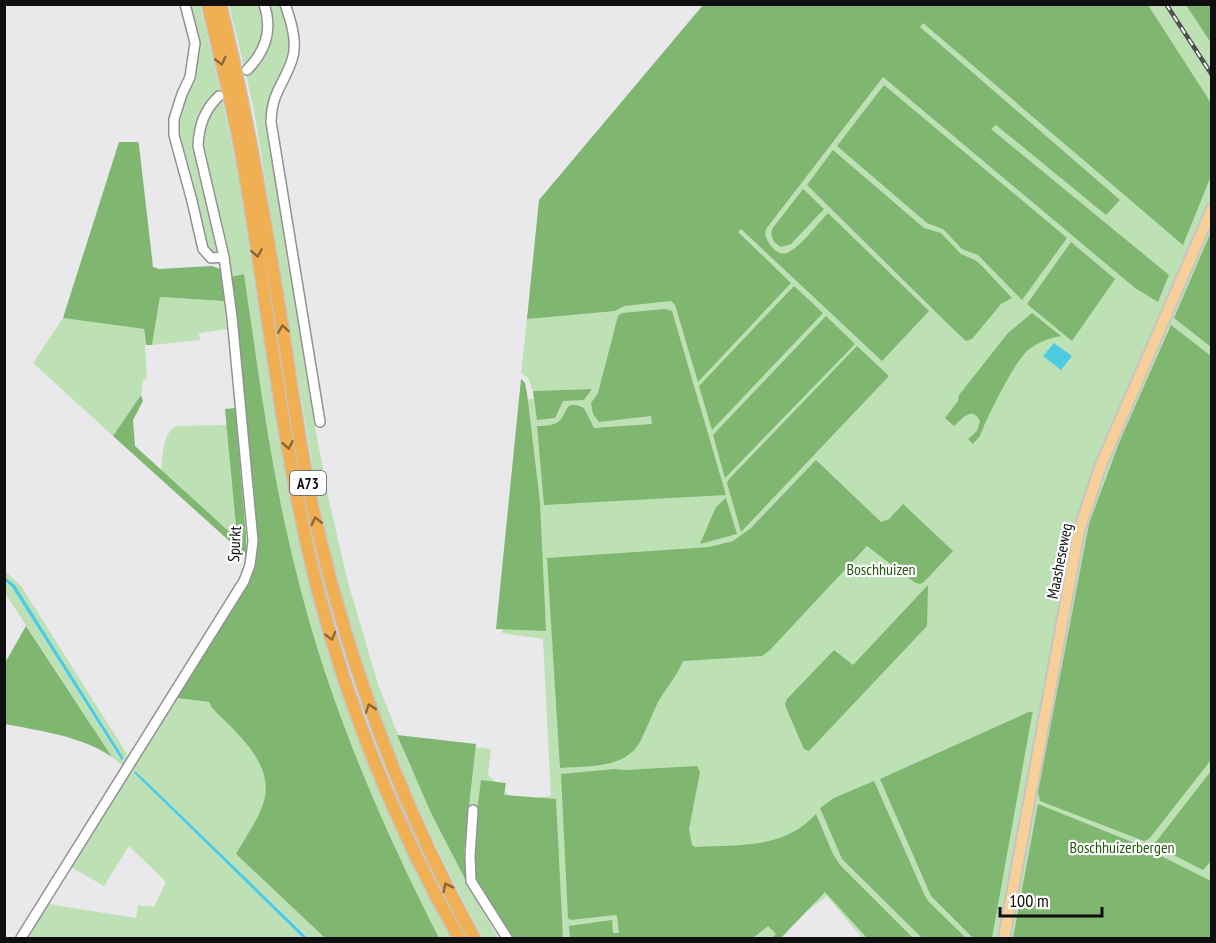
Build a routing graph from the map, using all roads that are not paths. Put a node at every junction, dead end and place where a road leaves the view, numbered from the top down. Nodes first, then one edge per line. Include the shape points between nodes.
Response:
1 (185, 4) edge
2 (207, 4) edge
3 (220, 4) edge
4 (264, 4) edge
5 (285, 4) edge
6 (247, 70) dead end
7 (219, 96) dead end
8 (1212, 209) edge
9 (224, 257) junction
10 (320, 422) dead end
11 (473, 810) dead end
12 (21, 939) edge
13 (459, 939) edge
14 (474, 939) edge
15 (507, 939) edge
16 (1004, 939) edge

1 - 9 street via 195,43 190,77 174,119 174,135 203,249 211,258
2 -> 13 highway, A73 via 243,161 287,439 318,589 361,729 405,835
14 -> 3 highway, A73 via 419,829 376,728 332,587 312,503 256,166
4 - 6 street via 268,24 265,46
5 - 10 street via 292,24 293,58 275,94 271,122
7 - 9 street, Spurkt via 206,112 198,146
8 - 16 main road, Maasheseweg via 1101,465 1079,531
9 - 12 street, Spurkt via 253,542 250,565 244,581
11 - 15 street via 471,881

